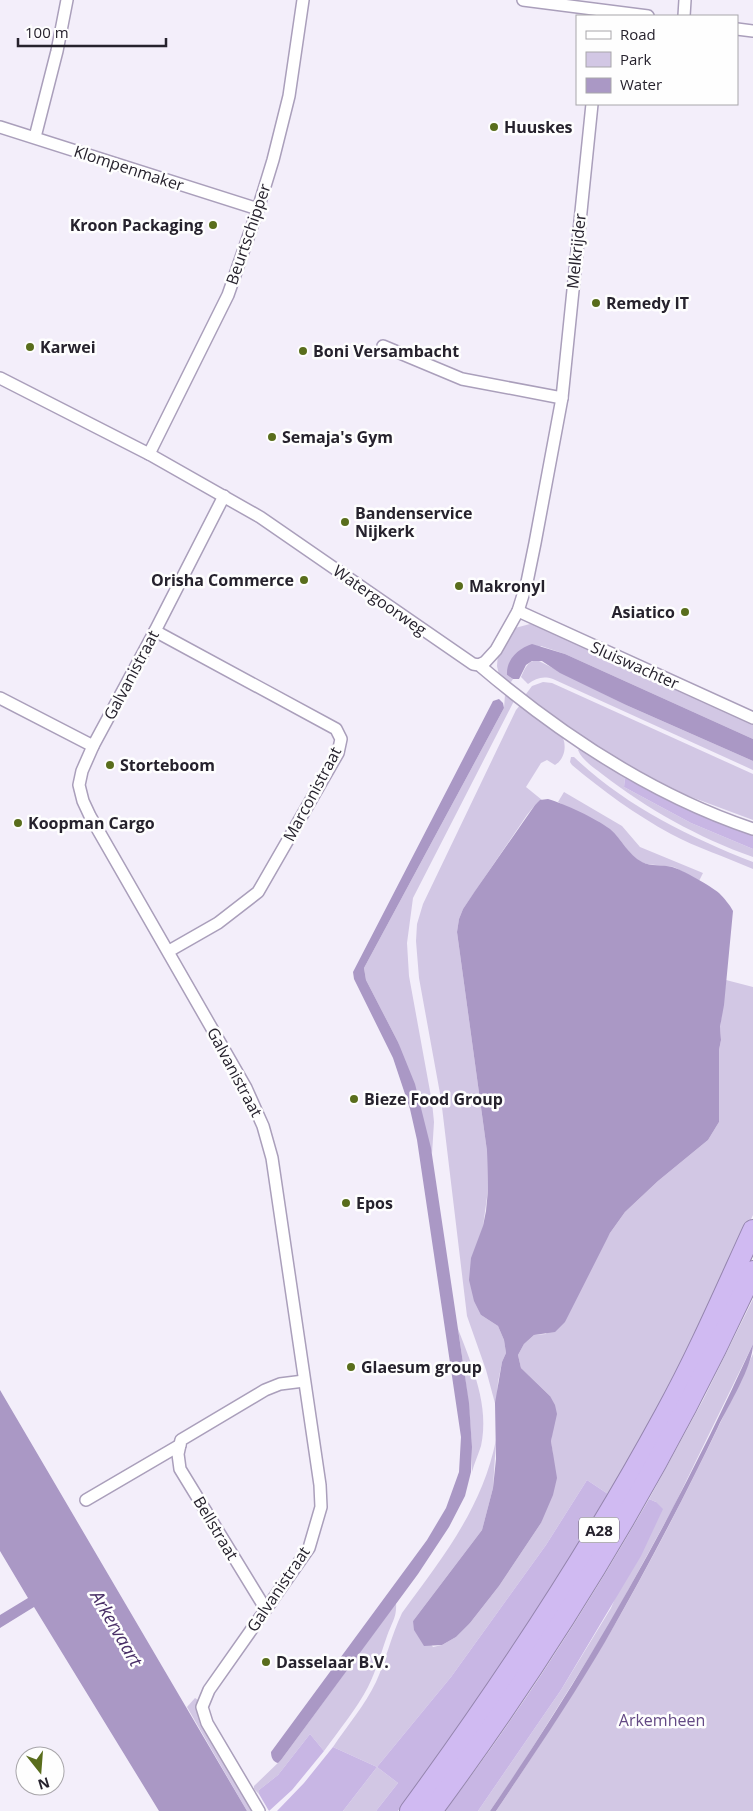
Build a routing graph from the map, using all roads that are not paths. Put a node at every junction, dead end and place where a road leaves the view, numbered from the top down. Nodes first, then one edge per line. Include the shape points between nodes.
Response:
1 (67, 0) edge
2 (303, 0) edge
3 (523, 0) edge
4 (685, 0) edge
5 (602, 13) edge
6 (633, 15) edge
7 (684, 15) edge
8 (738, 29) edge
9 (753, 31) edge
10 (592, 105) edge
11 (0, 127) edge
12 (35, 137) junction
13 (258, 209) junction
14 (383, 346) dead end
15 (0, 378) edge
16 (562, 398) junction
17 (149, 454) junction
18 (224, 496) junction
19 (518, 611) junction
20 (155, 631) junction
21 (479, 665) junction
22 (0, 698) edge
23 (753, 718) edge
24 (93, 746) junction
25 (753, 829) edge
26 (169, 951) junction
27 (753, 1230) edge
28 (753, 1271) edge
29 (304, 1381) junction
30 (180, 1445) junction
31 (86, 1500) dead end
32 (265, 1608) junction
33 (259, 1811) edge
34 (410, 1811) edge
35 (432, 1811) edge

1 - 12 street
2 - 13 street, Beurtschipper via 289,96
3 - 5 street
4 - 7 street
5 - 6 street
8 - 9 street
10 - 16 street, Melkrijder
11 - 12 street, Klompenmaker
12 - 13 street, Klompenmaker
13 - 17 street, Beurtschipper via 228,296
14 - 16 street via 462,379
15 - 17 street, Watergoorweg
16 - 19 street, Melkrijder via 529,574
17 - 18 street, Watergoorweg
18 - 20 street, Galvanistraat
18 - 21 street, Watergoorweg
19 - 21 street, Melkrijder via 496,650
19 - 23 street, Sluiswachter
20 - 24 street, Galvanistraat
20 - 26 street, Marconistraat via 336,729 341,739 338,753 258,892 218,923
21 - 25 street, Watergoorweg via 571,736 624,770 696,807
22 - 24 street
24 - 26 street, Galvanistraat via 79,785 83,801
26 - 29 street, Galvanistraat via 246,1088 263,1126 272,1158
27 - 34 highway, A28 via 666,1412 603,1523 460,1744
28 - 35 highway, A28 via 678,1423 620,1529 548,1646
29 - 30 street via 265,1390 182,1440
29 - 32 street, Galvanistraat via 320,1485 320,1508 309,1548
30 - 31 street
30 - 32 street, Bellstraat via 180,1469
32 - 33 street, Galvanistraat via 209,1690 202,1707 207,1723

